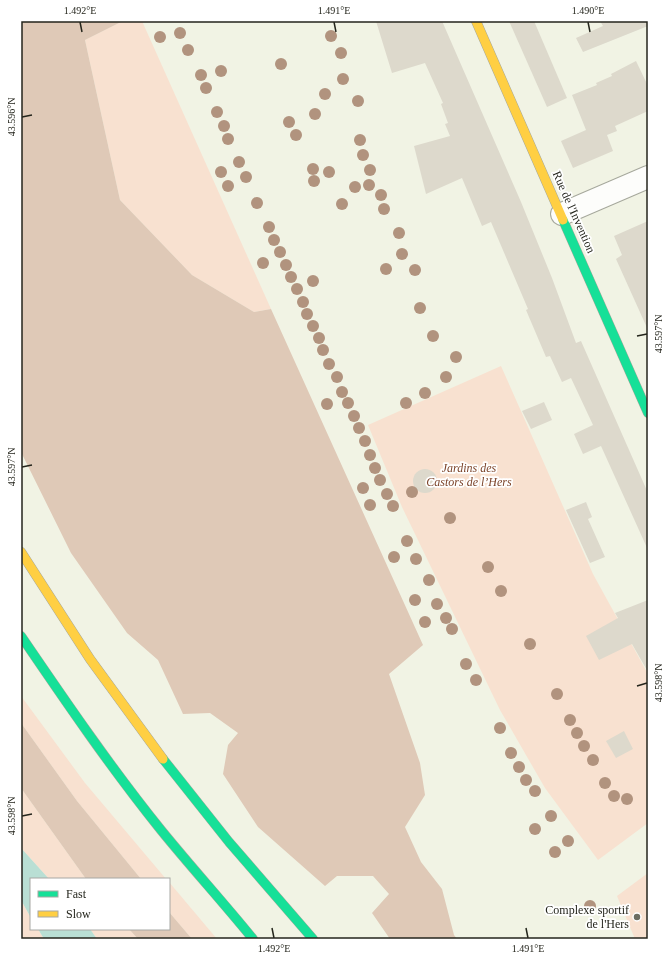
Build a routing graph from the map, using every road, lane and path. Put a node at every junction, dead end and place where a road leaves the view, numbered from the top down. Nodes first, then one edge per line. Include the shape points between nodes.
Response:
1 (476, 21) edge
2 (648, 177) edge
3 (562, 214) junction
4 (648, 413) edge
5 (21, 552) edge
6 (21, 636) edge
7 (253, 939) edge
8 (312, 939) edge

1 - 3 main road, Rue de l'Invention
2 - 3 street
3 - 4 main road, Rue de l'Invention
5 - 8 main road via 99,673 145,735 205,814
6 - 7 main road via 60,694 131,789 182,855

